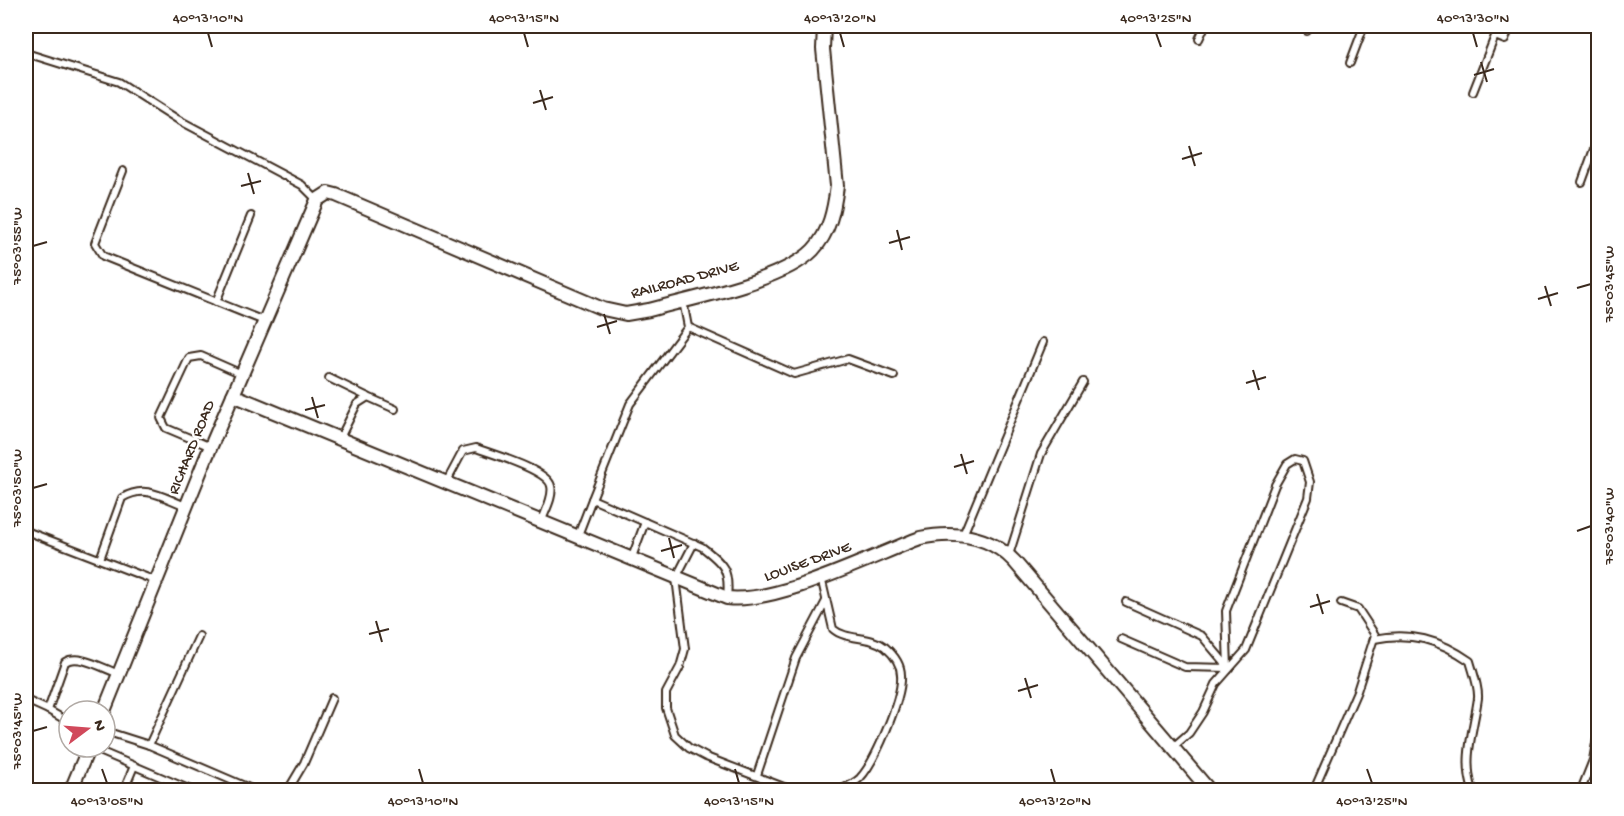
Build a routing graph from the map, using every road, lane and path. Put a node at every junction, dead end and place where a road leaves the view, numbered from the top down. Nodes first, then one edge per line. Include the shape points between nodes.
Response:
1 (824, 26) edge
2 (1204, 26) edge
3 (1364, 26) edge
4 (1510, 26) edge
5 (1199, 39) dead end
6 (26, 53) edge
7 (1350, 63) dead end
8 (1473, 92) dead end
9 (1599, 138) edge
10 (123, 171) dead end
11 (1582, 182) dead end
12 (317, 200) junction
13 (251, 216) dead end
14 (683, 300) junction
15 (216, 302) junction
16 (265, 322) junction
17 (688, 327) junction
18 (1043, 342) dead end
19 (242, 374) junction
20 (894, 376) dead end
21 (329, 378) dead end
22 (1083, 382) dead end
23 (233, 395) junction
24 (368, 397) junction
25 (395, 408) dead end
26 (340, 438) junction
27 (211, 447) junction
28 (446, 483) junction
29 (592, 499) junction
30 (187, 507) junction
31 (645, 522) junction
32 (540, 524) junction
33 (26, 531) edge
34 (963, 535) junction
35 (577, 538) junction
36 (694, 543) junction
37 (1008, 555) junction
38 (100, 559) junction
39 (631, 560) junction
40 (821, 576) junction
41 (676, 579) junction
42 (156, 581) junction
43 (727, 598) junction
44 (825, 601) junction
45 (1126, 602) dead end
46 (1341, 603) dead end
47 (199, 636) dead end
48 (1121, 639) dead end
49 (1374, 639) junction
50 (1228, 668) junction
51 (118, 674) junction
52 (332, 698) dead end
53 (109, 699) edge
54 (26, 700) edge
55 (48, 710) junction
56 (57, 715) edge
57 (1599, 732) edge
58 (117, 735) edge
59 (149, 745) junction
60 (1173, 747) junction
61 (84, 759) edge
62 (117, 759) edge
63 (134, 766) junction
64 (757, 775) junction
65 (71, 790) edge
66 (124, 790) edge
67 (191, 790) edge
68 (254, 790) edge
69 (288, 790) edge
70 (803, 790) edge
71 (840, 790) edge
72 (1209, 790) edge
73 (1314, 790) edge
74 (1473, 790) edge
75 (1581, 790) edge

1 - 14 street, RAILROAD DRIVE via 837,186 829,225 814,249 784,271
2 - 5 lane
3 - 7 lane
4 - 8 lane via 1504,40 1495,36
6 - 12 lane via 119,82 177,119 302,185
9 - 11 lane
10 - 15 lane via 95,243 104,256
12 - 14 street, RAILROAD DRIVE via 328,193 336,195 603,309 626,314
12 - 16 street, RICHARD ROAD
13 - 15 lane
14 - 17 lane
15 - 16 lane
16 - 19 street, RICHARD ROAD
17 - 20 lane via 794,374 848,359
17 - 29 lane via 630,404
18 - 34 lane
19 - 23 street, RICHARD ROAD
19 - 27 lane via 201,356 189,358 161,418 166,428
21 - 24 lane
22 - 37 lane via 1041,454
23 - 26 street, LOUISE DRIVE
23 - 27 street, RICHARD ROAD
24 - 25 lane
24 - 26 lane via 357,404
26 - 28 street, LOUISE DRIVE
27 - 30 street, RICHARD ROAD
28 - 32 street, LOUISE DRIVE
28 - 32 lane via 463,451 476,448 544,475 552,493
29 - 31 lane
29 - 35 lane
30 - 38 lane via 142,490 122,498
30 - 42 street, RICHARD ROAD
31 - 36 lane
31 - 39 lane
32 - 35 street, LOUISE DRIVE
33 - 38 lane
34 - 37 street, LOUISE DRIVE
34 - 40 street, LOUISE DRIVE via 920,538
35 - 39 street, LOUISE DRIVE
36 - 41 lane
36 - 43 lane via 717,559 728,573
37 - 60 street, LOUISE DRIVE
38 - 42 lane
39 - 41 street, LOUISE DRIVE
40 - 43 street, LOUISE DRIVE via 769,596
40 - 44 lane
41 - 43 street, LOUISE DRIVE
41 - 64 lane via 685,649 666,693 666,708 675,735 706,757
42 - 51 street, RICHARD ROAD
44 - 64 lane via 796,658
44 - 71 lane via 833,629 840,635 884,646 897,660 902,674 890,720 869,762 860,778
45 - 50 lane via 1202,636
46 - 49 lane via 1358,609 1376,635
47 - 59 lane
48 - 50 lane via 1185,667
49 - 73 lane via 1357,691
49 - 74 lane via 1412,635 1451,648 1470,661 1479,695 1472,721 1468,777
50 - 50 lane via 1246,650 1308,498 1310,482 1303,461 1295,459 1287,464 1275,485 1226,611
50 - 60 lane via 1189,732
51 - 53 street, RICHARD ROAD
51 - 55 lane via 71,658 65,662
52 - 69 lane
54 - 55 lane
55 - 56 lane
57 - 75 lane
58 - 59 lane
59 - 68 lane
60 - 72 street, LOUISE DRIVE
61 - 65 street
62 - 63 lane
63 - 66 lane
63 - 67 lane
64 - 70 lane via 789,789

